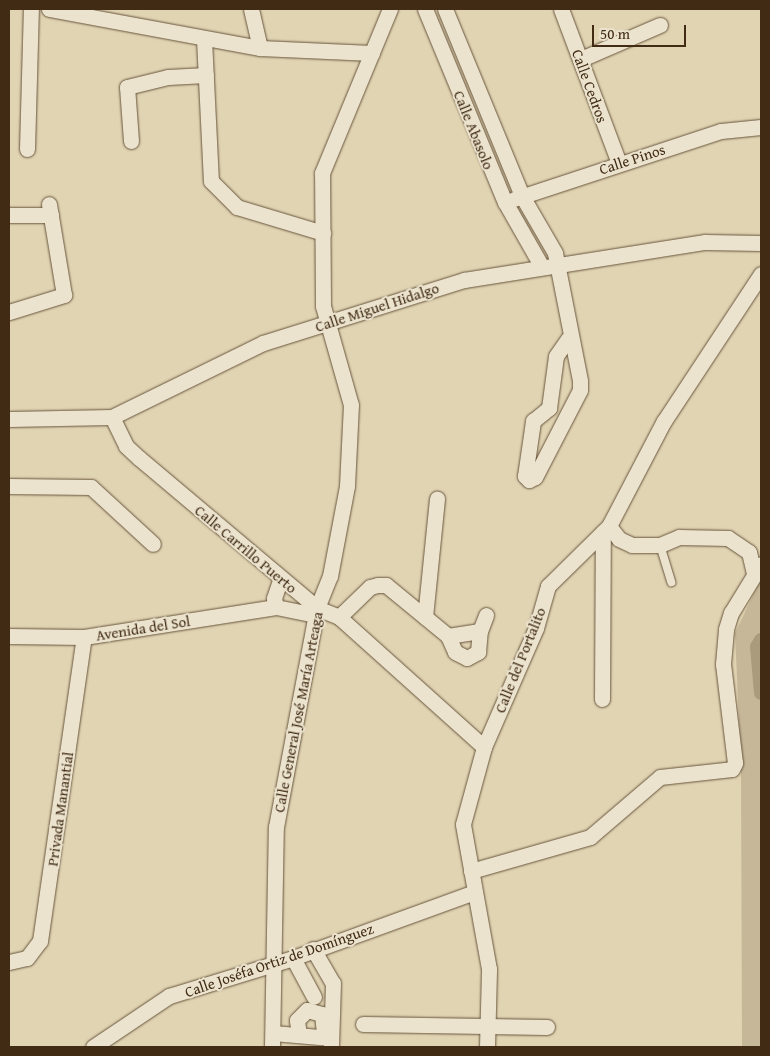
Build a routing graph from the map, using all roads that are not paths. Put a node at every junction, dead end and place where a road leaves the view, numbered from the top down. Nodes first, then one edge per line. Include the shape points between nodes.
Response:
1 (31, 9) edge
2 (49, 9) edge
3 (251, 9) edge
4 (390, 9) edge
5 (425, 9) edge
6 (445, 9) edge
7 (561, 9) edge
8 (660, 25) dead end
9 (204, 39) junction
10 (260, 48) junction
11 (372, 53) junction
12 (581, 59) junction
13 (206, 75) junction
14 (761, 128) edge
15 (131, 141) dead end
16 (27, 149) dead end
17 (503, 150) junction
18 (484, 157) junction
19 (619, 163) junction
20 (522, 196) junction
21 (504, 202) junction
22 (9, 215) edge
23 (323, 233) junction
24 (547, 238) junction
25 (761, 244) edge
26 (531, 247) junction
27 (557, 262) junction
28 (541, 265) junction
29 (761, 274) edge
30 (9, 312) edge
31 (328, 324) junction
32 (568, 339) junction
33 (112, 417) junction
34 (9, 419) edge
35 (9, 486) edge
36 (437, 499) dead end
37 (606, 529) junction
38 (153, 544) dead end
39 (660, 545) junction
40 (758, 569) edge
41 (281, 578) junction
42 (671, 582) dead end
43 (276, 608) junction
44 (317, 611) junction
45 (486, 615) dead end
46 (339, 617) junction
47 (425, 617) junction
48 (480, 631) junction
49 (9, 636) edge
50 (448, 636) junction
51 (84, 637) junction
52 (602, 699) dead end
53 (484, 747) junction
54 (471, 871) junction
55 (474, 892) junction
56 (313, 949) junction
57 (294, 958) junction
58 (9, 962) edge
59 (274, 962) junction
60 (325, 973) junction
61 (310, 1006) junction
62 (273, 1010) junction
63 (489, 1023) junction
64 (363, 1024) dead end
65 (547, 1027) dead end
66 (272, 1040) edge
67 (316, 1041) edge
68 (93, 1047) edge
69 (487, 1047) edge

1 - 16 street
2 - 9 street
3 - 10 street
4 - 11 street, Calle General José María Arteaga
5 - 18 street, Calle Abasolo
6 - 17 street, Calle Abasolo
7 - 12 street, Calle Cedros
8 - 12 street
9 - 10 street
9 - 13 street
10 - 11 street
11 - 23 street, Calle General José María Arteaga via 322,173
12 - 19 street, Calle Cedros
13 - 15 street via 168,77 127,87
13 - 23 street via 211,181 220,194 237,207
14 - 19 street, Calle Pinos via 721,131
17 - 18 street
17 - 20 street, Calle Abasolo
18 - 21 street, Calle Abasolo
19 - 20 street, Calle Pinos
20 - 21 street, Calle Pinos
20 - 24 street, Calle Abasolo
21 - 26 street, Calle Abasolo
22 - 30 street via 50,209 64,295
23 - 31 street, Calle General José María Arteaga via 323,306
24 - 26 street
24 - 27 street, Calle Abasolo
25 - 27 street, Calle Miguel Hidalgo via 705,242
26 - 28 street, Calle Abasolo
27 - 28 street, Calle Miguel Hidalgo
27 - 32 street, Calle Abasolo
28 - 31 street, Calle Miguel Hidalgo via 464,280
29 - 37 street, Calle del Portalito via 664,421
31 - 33 street, Calle Miguel Hidalgo via 263,343 197,371
31 - 44 street, Calle General José María Arteaga via 351,406 347,486 330,576
32 - 32 street, Calle Abasolo via 580,390 535,477 529,480 525,476 533,421 549,408 556,356
33 - 34 street, Calle Miguel Hidalgo
33 - 41 street, Calle Carrillo Puerto via 126,446
35 - 38 street via 91,487
36 - 47 street
37 - 39 street via 619,540 632,545
37 - 52 street
37 - 53 street, Calle del Portalito via 548,586 536,628
39 - 40 street via 679,537 728,538 749,552
39 - 42 lane
40 - 54 street via 726,629 723,664 735,763 732,769 660,777 590,837
41 - 43 street via 274,598
41 - 44 street, Calle Carrillo Puerto
43 - 44 street, Avenida del Sol
43 - 51 street, Avenida del Sol
44 - 46 street, Calle Carrillo Puerto
44 - 59 street, Calle General José María Arteaga via 276,827
45 - 48 street
46 - 47 street via 370,587 386,585
46 - 53 street, Calle Carrillo Puerto
47 - 50 street
48 - 50 street
48 - 50 street via 478,652 467,658 455,652
49 - 51 street, Avenida del Sol
51 - 58 street, Privada Manantial via 40,941 27,958
53 - 54 street, Calle del Portalito via 463,824
54 - 55 street, Calle del Portalito
55 - 56 street, Calle Joséfa Ortiz de Domínguez
55 - 63 street, Calle del Portalito via 489,968
56 - 57 street, Calle Joséfa Ortiz de Domínguez
56 - 60 street
57 - 59 street, Calle Joséfa Ortiz de Domínguez
57 - 61 street
59 - 62 street, Calle General José María Arteaga
59 - 68 street, Calle Joséfa Ortiz de Domínguez via 169,996
60 - 61 street
60 - 67 street via 333,983
61 - 62 street
61 - 67 street via 326,1023
61 - 67 street via 296,1025
62 - 66 street, Calle General José María Arteaga
63 - 64 street
63 - 65 street
63 - 69 street, Calle del Portalito
66 - 67 street

